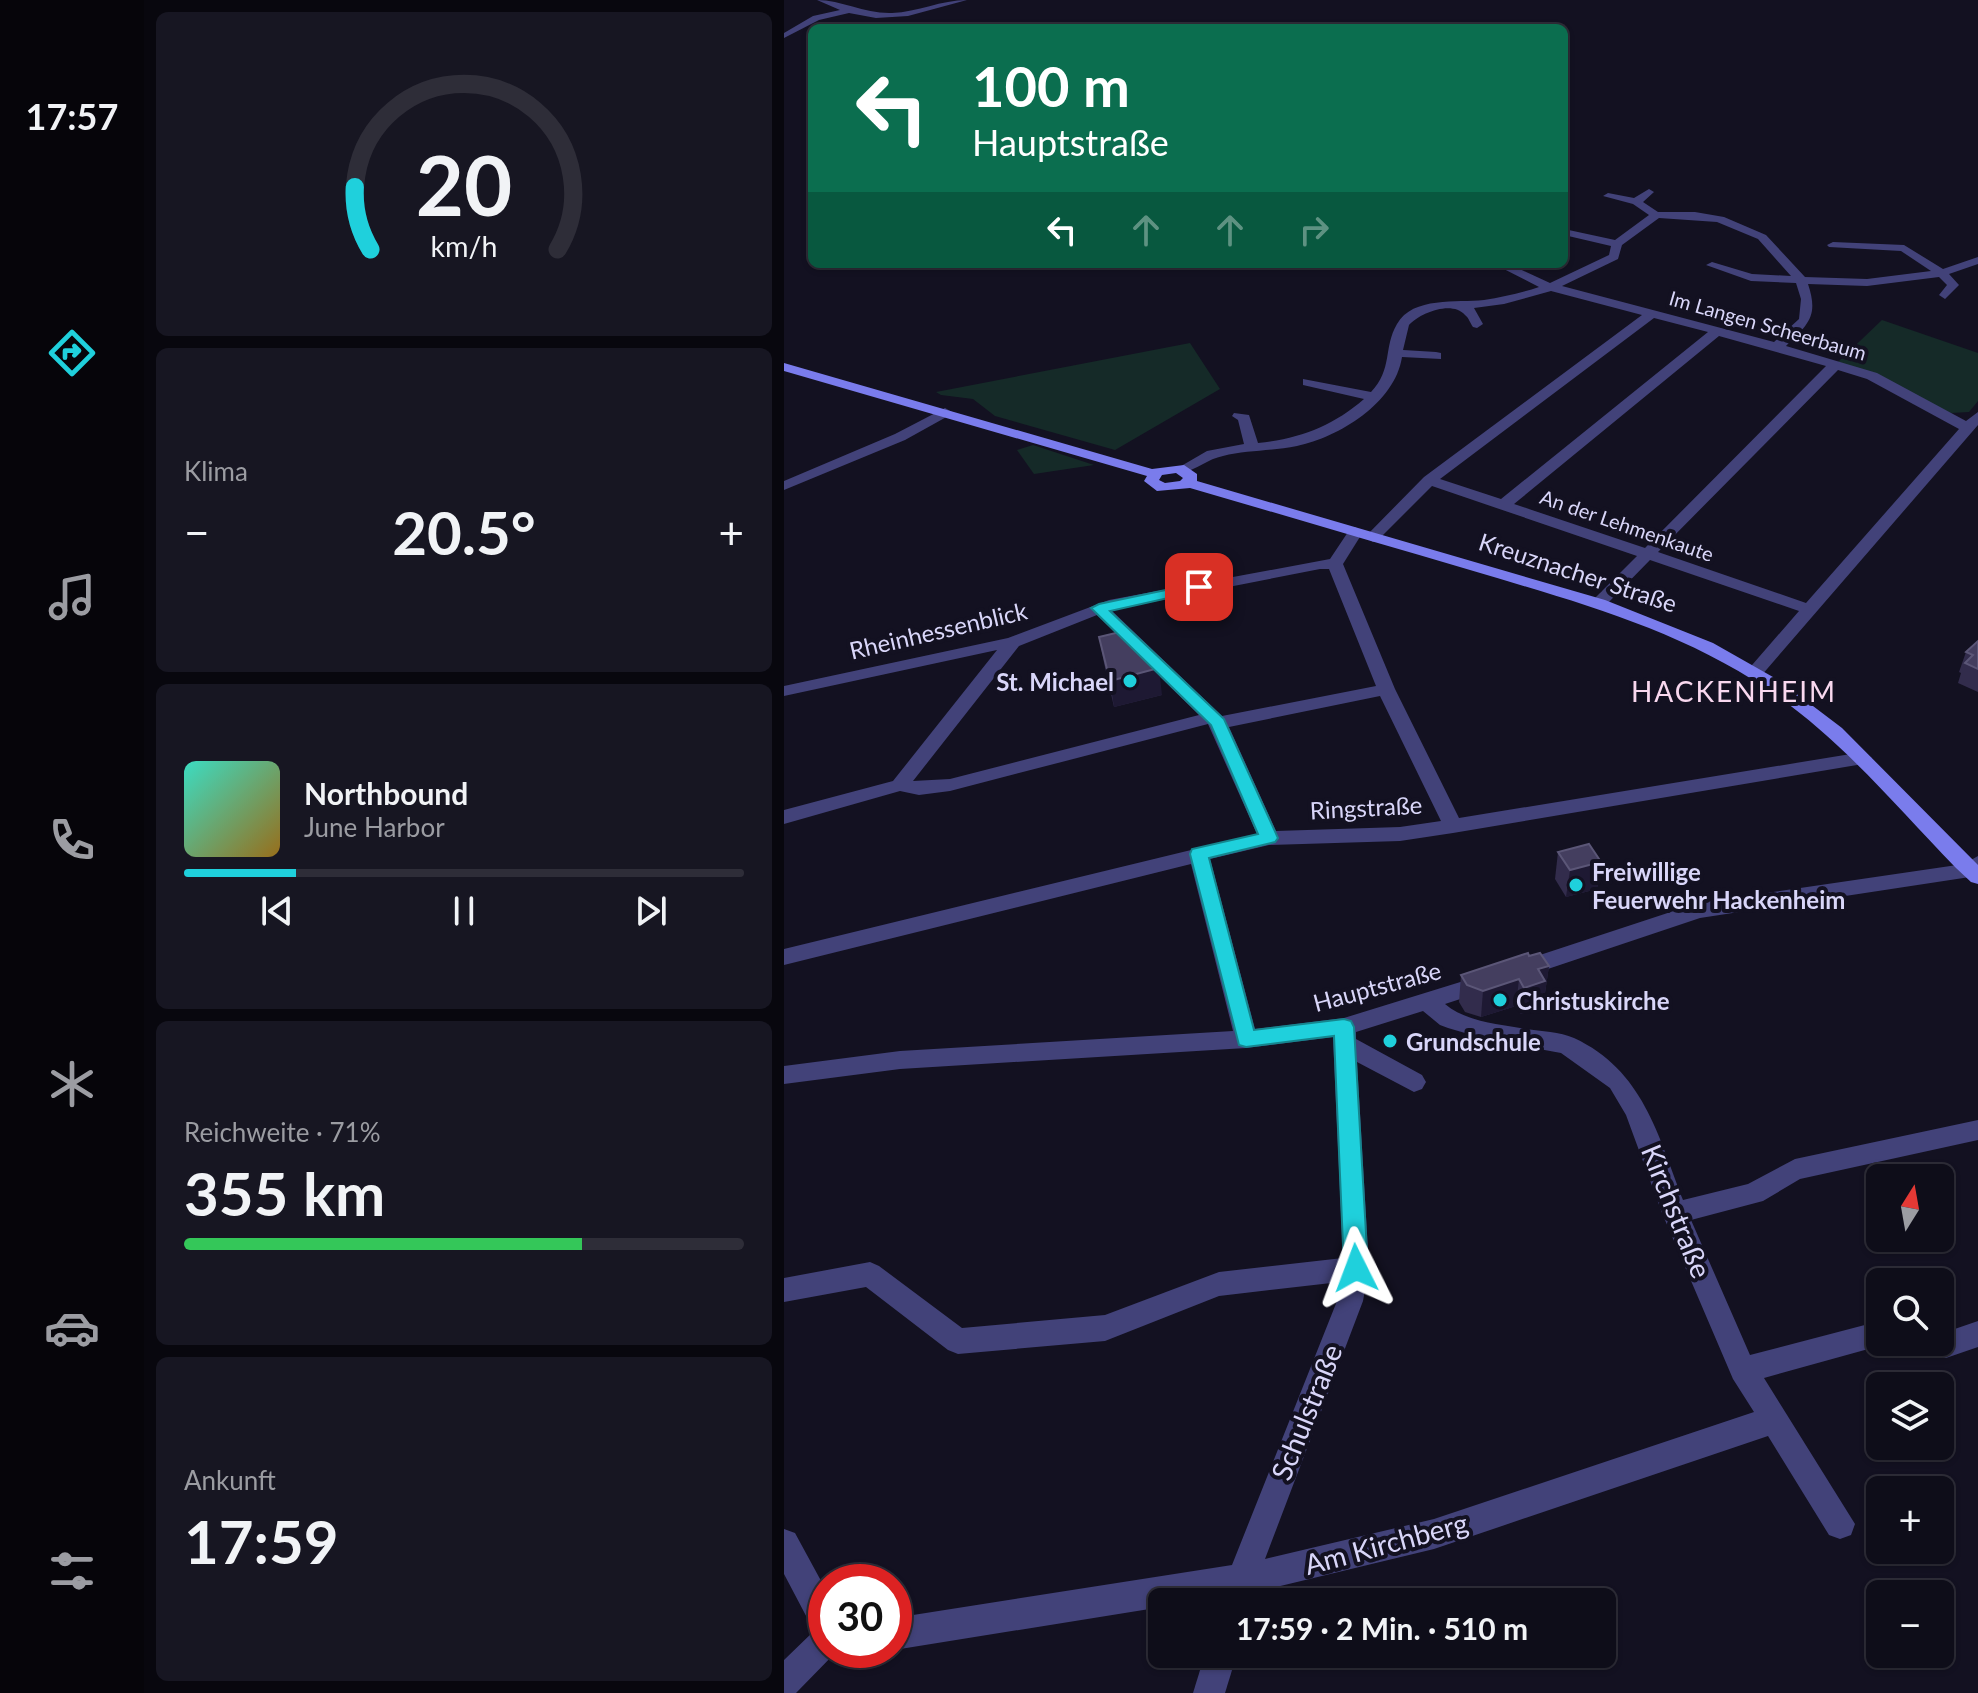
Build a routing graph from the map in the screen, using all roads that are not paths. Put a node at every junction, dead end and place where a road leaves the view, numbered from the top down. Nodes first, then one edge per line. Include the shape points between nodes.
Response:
1 (821, 0) edge
2 (963, 0) edge
3 (846, 11) junction
4 (784, 36) edge
5 (1649, 192) dead end
6 (1608, 196) dead end
7 (1636, 202) junction
8 (1656, 215) junction
9 (1568, 226) edge
10 (1617, 244) junction
11 (1833, 245) dead end
12 (1978, 260) edge
13 (1712, 265) dead end
14 (1509, 268) edge
15 (1938, 273) junction
16 (1801, 280) junction
17 (1547, 286) junction
18 (1463, 288) dead end
19 (1945, 295) dead end
20 (1463, 305) junction
21 (1653, 313) junction
22 (1477, 324) dead end
23 (1717, 331) junction
24 (1777, 347) junction
25 (1396, 353) junction
26 (1436, 356) dead end
27 (1835, 365) junction
28 (784, 367) edge
29 (1308, 382) dead end
30 (1374, 397) junction
31 (945, 412) junction
32 (1239, 416) dead end
33 (1973, 422) edge
34 (1282, 443) junction
35 (1252, 446) junction
36 (1287, 461) dead end
37 (1186, 476) junction
38 (1429, 480) junction
39 (784, 486) edge
40 (1504, 504) junction
41 (1355, 532) junction
42 (1373, 537) junction
43 (1648, 553) junction
44 (1335, 564) junction
45 (1599, 603) junction
46 (1099, 608) junction
47 (1812, 610) junction
48 (1013, 642) junction
49 (1755, 672) junction
50 (1386, 689) junction
51 (784, 691) edge
52 (1215, 720) junction
53 (1863, 758) junction
54 (900, 785) junction
55 (784, 817) edge
56 (1453, 826) junction
57 (1269, 838) junction
58 (1199, 854) junction
59 (1975, 870) edge
60 (784, 957) edge
61 (1427, 1001) junction
62 (1345, 1035) junction
63 (1246, 1039) junction
64 (784, 1075) edge
65 (1414, 1082) dead end
66 (1978, 1130) edge
67 (1675, 1213) junction
68 (1356, 1268) junction
69 (784, 1290) edge
70 (1978, 1334) edge
71 (1866, 1338) edge
72 (1954, 1342) edge
73 (1743, 1370) junction
74 (1773, 1420) junction
75 (1840, 1524) dead end
76 (784, 1544) edge
77 (808, 1588) edge
78 (1240, 1588) edge
79 (1249, 1588) edge
80 (1148, 1602) edge
81 (912, 1632) edge
82 (808, 1659) edge
83 (1217, 1668) edge
84 (784, 1682) edge
85 (1209, 1693) edge

1 - 3 street
2 - 3 street via 894,15
3 - 4 street via 816,18
5 - 7 street
6 - 7 street
7 - 8 street
8 - 10 street
8 - 16 street via 1695,215 1743,227 1762,237
9 - 10 street
10 - 17 street via 1614,257
11 - 15 street via 1904,242
12 - 15 street
13 - 16 street via 1751,277
14 - 17 street, Im Langen Scheerbaum
15 - 16 street via 1860,284
15 - 19 street via 1953,285
16 - 24 street via 1807,299 1805,320
17 - 20 street
17 - 21 street, Im Langen Scheerbaum
18 - 20 street
20 - 22 street
20 - 25 street via 1411,315 1399,331
21 - 23 street, Im Langen Scheerbaum
21 - 38 street
23 - 24 street, Im Langen Scheerbaum
23 - 40 street
24 - 27 street, Im Langen Scheerbaum
25 - 26 street
25 - 30 street via 1392,374
27 - 33 street, Im Langen Scheerbaum
27 - 43 street
28 - 31 main road
29 - 30 street
30 - 34 street via 1324,432
31 - 37 main road via 1154,474 1165,469
31 - 39 street
32 - 35 street
33 - 47 street
34 - 35 street
34 - 36 street
35 - 37 street via 1214,452
37 - 41 main road, Kreuznacher Straße
38 - 40 street, An der Lehmenkaute
38 - 42 street
40 - 43 street, An der Lehmenkaute
41 - 42 main road, Kreuznacher Straße
41 - 44 street
42 - 45 main road, Kreuznacher Straße
43 - 45 street
43 - 47 street, An der Lehmenkaute
44 - 46 street, Rheinhessenblick
44 - 50 street
45 - 49 main road, Kreuznacher Straße via 1685,635
46 - 48 street, Rheinhessenblick
46 - 52 street
47 - 49 street
48 - 51 street, Rheinhessenblick
48 - 54 street
49 - 53 main road, Kreuznacher Straße via 1815,714
50 - 52 street
50 - 56 street
52 - 54 street via 950,785
52 - 57 street
53 - 56 street, Ringstraße
53 - 59 main road, Kreuznacher Straße
54 - 55 street
56 - 57 street, Ringstraße via 1400,834
57 - 58 street, Ringstraße
58 - 60 street, Ringstraße
58 - 63 street
59 - 61 street, Hauptstraße via 1698,911
61 - 62 street, Hauptstraße
61 - 67 street, Kirchstraße via 1448,1019 1567,1045 1618,1081 1637,1112
62 - 63 street, Hauptstraße
62 - 65 street
62 - 68 street, Schulstraße
63 - 64 street, Hauptstraße via 967,1055
66 - 67 street via 1795,1170 1754,1193
67 - 73 street, Kirchstraße
68 - 69 street via 1219,1284 1105,1328 958,1341 870,1274
68 - 78 street, Schulstraße via 1350,1301
70 - 72 street
71 - 73 street
73 - 74 street, Kirchstraße
74 - 75 street, Kirchstraße
74 - 79 street, Am Kirchberg via 1434,1534
76 - 77 street
80 - 81 street, Am Kirchberg
82 - 84 street
83 - 85 street

